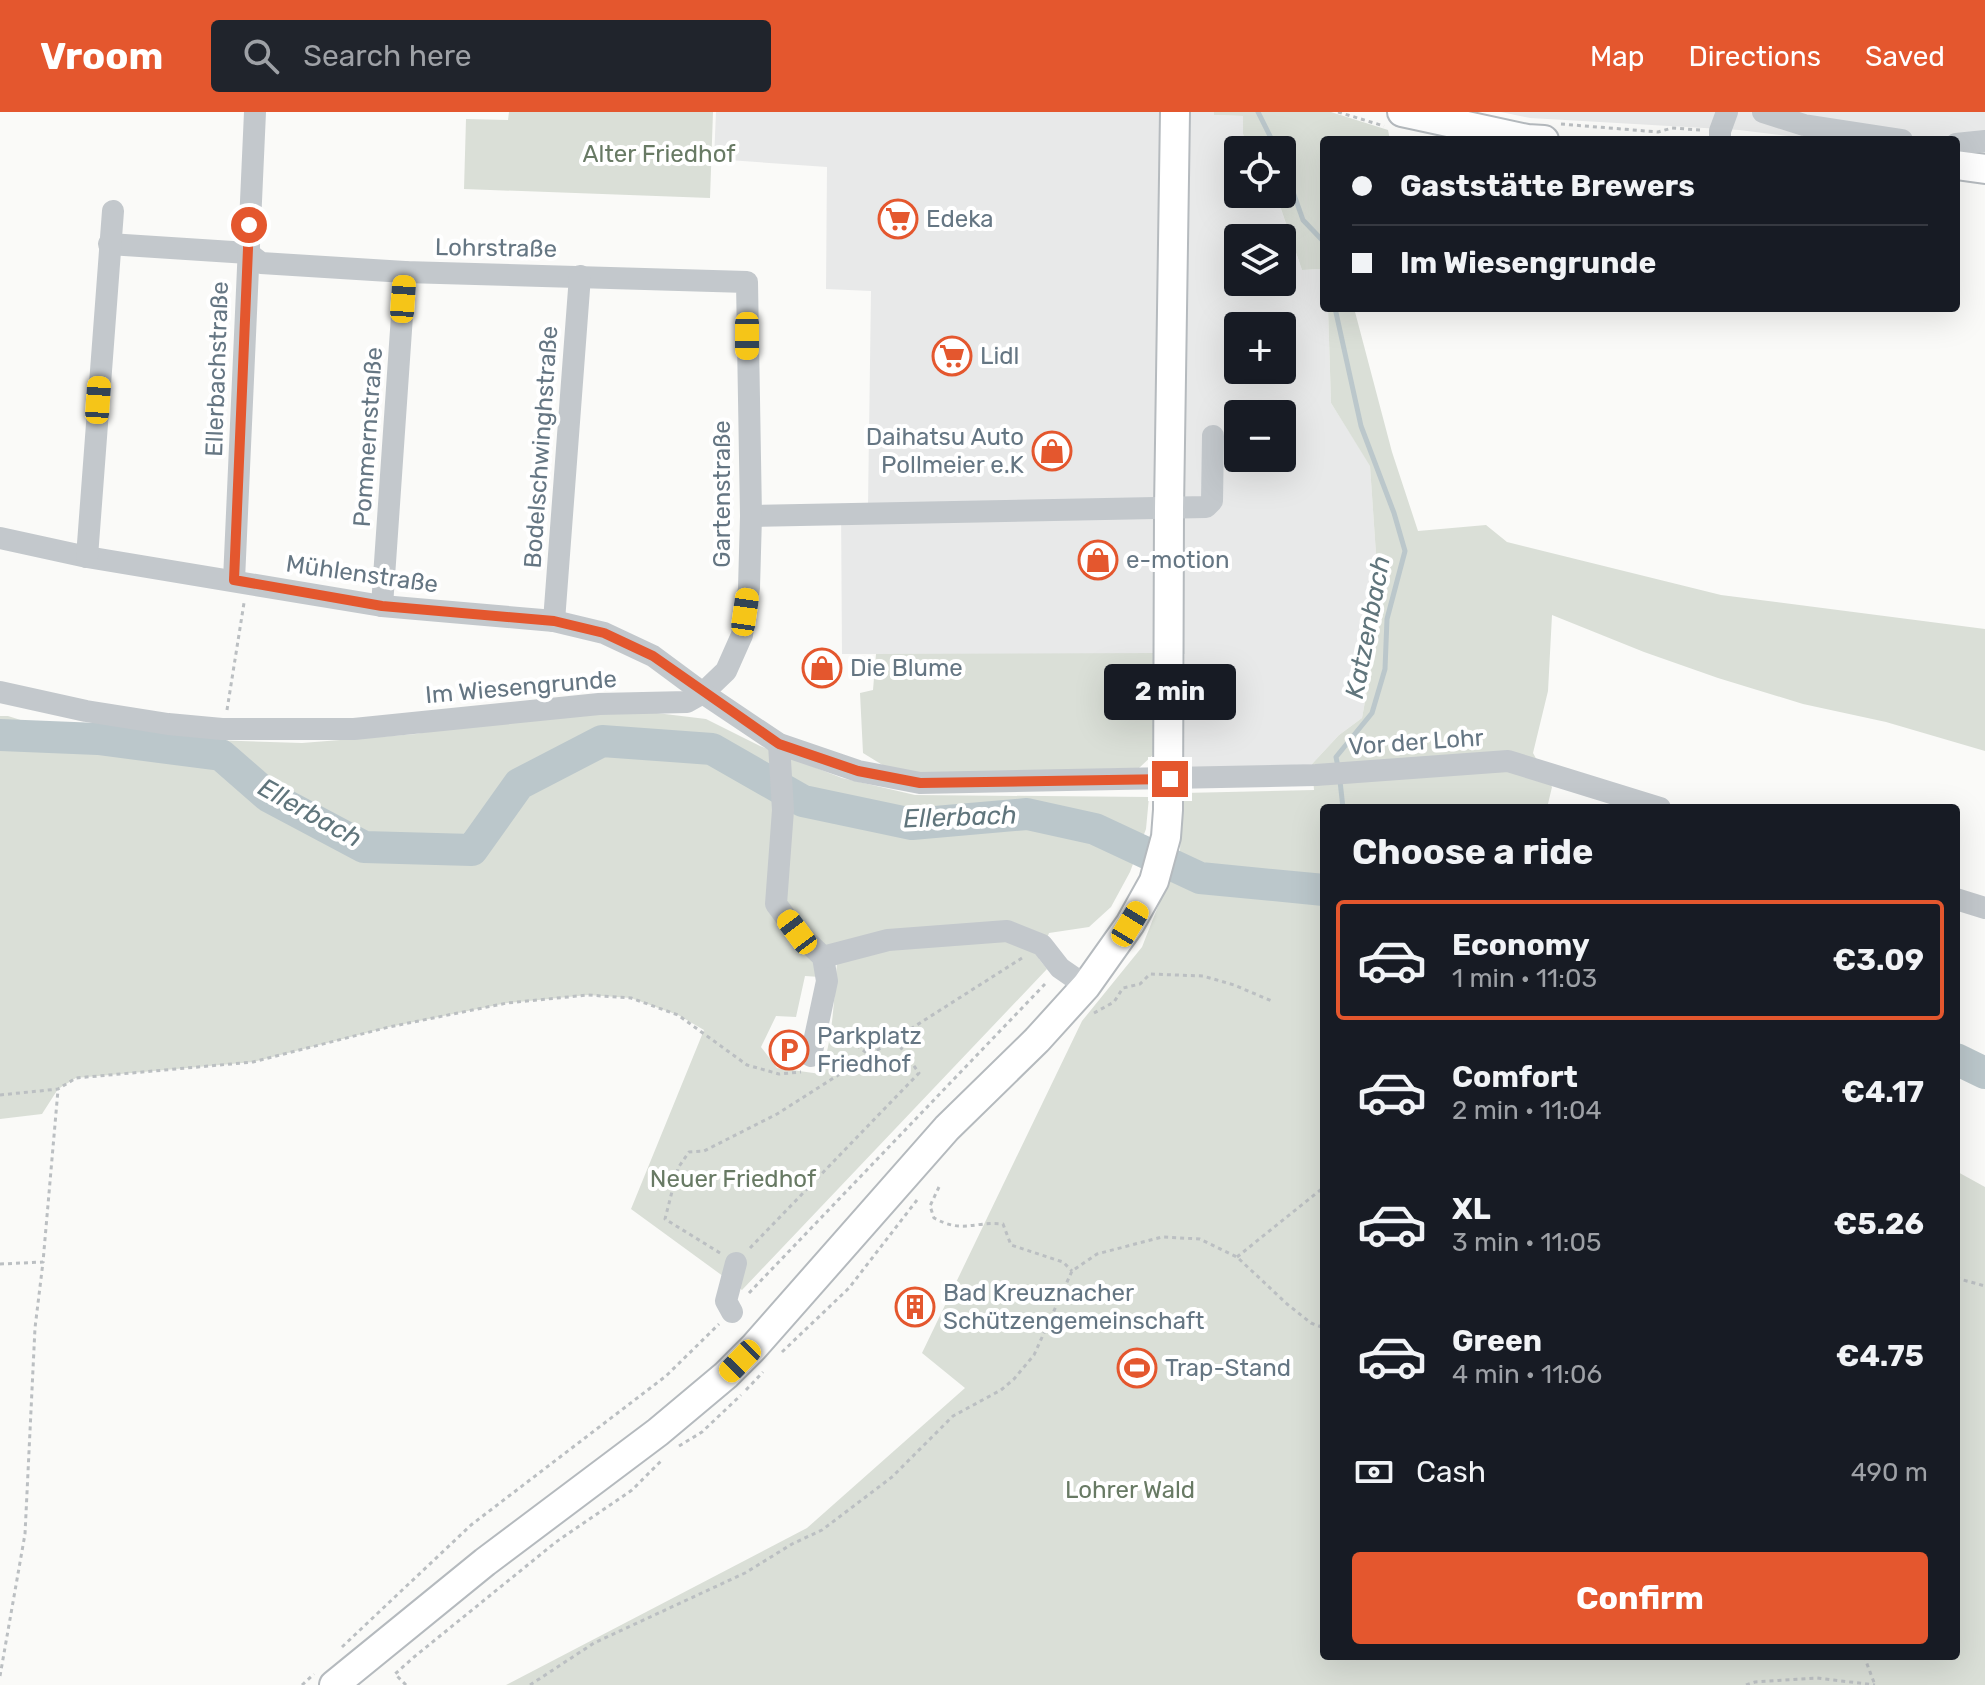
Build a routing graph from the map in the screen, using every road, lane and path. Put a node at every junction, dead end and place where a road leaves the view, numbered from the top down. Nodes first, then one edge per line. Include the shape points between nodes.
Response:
1 (255, 112) edge
2 (1175, 112) edge
3 (1402, 112) edge
4 (1763, 112) edge
5 (1722, 128) edge
6 (1550, 132) edge
7 (1876, 136) edge
8 (1985, 141) edge
9 (1960, 144) edge
10 (1960, 166) edge
11 (1985, 169) edge
12 (113, 211) dead end
13 (109, 244) junction
14 (248, 253) junction
15 (405, 272) junction
16 (580, 276) junction
17 (747, 282) joint
18 (1213, 436) dead end
19 (1169, 509) junction
20 (751, 516) junction
21 (0, 538) edge
22 (87, 557) junction
23 (242, 582) junction
24 (382, 606) junction
25 (554, 621) junction
26 (0, 692) edge
27 (703, 693) junction
28 (222, 729) junction
29 (779, 744) junction
30 (1170, 779) junction
31 (1647, 804) edge
32 (1960, 900) edge
33 (1985, 908) edge
34 (1042, 945) junction
35 (823, 957) junction
36 (1086, 986) junction
37 (1274, 1002) dead end
38 (1057, 1019) junction
39 (832, 1025) dead end
40 (894, 1038) junction
41 (869, 1055) junction
42 (811, 1056) joint
43 (58, 1089) junction
44 (0, 1095) edge
45 (939, 1187) dead end
46 (1320, 1190) edge
47 (1237, 1257) junction
48 (43, 1262) junction
49 (736, 1263) junction
50 (0, 1264) edge
51 (1072, 1271) junction
52 (1960, 1279) edge
53 (1985, 1286) edge
54 (732, 1312) dead end
55 (1320, 1326) edge
56 (1866, 1660) edge
57 (0, 1676) edge
58 (334, 1685) edge
59 (530, 1685) edge
60 (1746, 1685) edge
61 (1875, 1685) edge

1 - 14 street, Ellerbachstraße
2 - 19 main road
3 - 6 main road via 1498,133
4 - 7 street via 1804,125
5 - 6 path
8 - 9 street
10 - 11 main road
12 - 13 street
13 - 14 street, Lohrstraße
13 - 22 street
14 - 15 street, Lohrstraße via 261,263
14 - 23 street, Ellerbachstraße
15 - 16 street, Lohrstraße
15 - 24 street, Pommernstraße
16 - 17 street, Lohrstraße
16 - 25 street, Bodelschwinghstraße
17 - 20 street, Gartenstraße
18 - 19 street via 1210,505
19 - 20 street
19 - 30 main road
20 - 27 street, Gartenstraße via 742,635 726,671
21 - 22 street, Mühlenstraße
22 - 23 street, Mühlenstraße
23 - 24 street, Mühlenstraße
23 - 28 path
24 - 25 street, Mühlenstraße
25 - 27 street, Mühlenstraße via 604,633 653,656
26 - 28 street, Im Wiesengrunde via 86,711
27 - 28 street, Im Wiesengrunde via 687,702 599,704 354,729
27 - 29 street
29 - 30 street via 858,771 920,783
29 - 35 street via 783,810 776,904
30 - 31 street, Vor der Lohr via 1373,773 1508,761
30 - 36 main road via 1166,837 1154,881
32 - 33 street
34 - 35 street via 1007,931 888,940
34 - 36 street via 1060,968
34 - 40 path
35 - 42 street via 827,981
36 - 38 main road
37 - 38 path via 1203,976 1150,974 1140,984 1123,988 1114,1002 1097,1012
38 - 58 main road via 947,1128 726,1375
39 - 41 path
40 - 41 path
40 - 49 path via 919,1073
41 - 49 path via 777,1114 704,1151 689,1152 678,1168 665,1219
42 - 43 path via 803,1072 779,1074 747,1065 678,1015 631,998 588,995 507,1003 253,1062 76,1078
43 - 44 path
43 - 48 path
45 - 51 path via 930,1206 934,1218 951,1227 1003,1224 1011,1245 1063,1262
46 - 47 path
47 - 51 path via 1200,1239 1162,1237 1097,1254
47 - 55 path
48 - 50 path
48 - 57 path via 25,1534
49 - 54 street via 726,1301
51 - 59 path via 1034,1355 1014,1379 953,1416 892,1477 822,1530 745,1573 594,1643
52 - 53 path
56 - 61 path
60 - 61 path via 1817,1678

